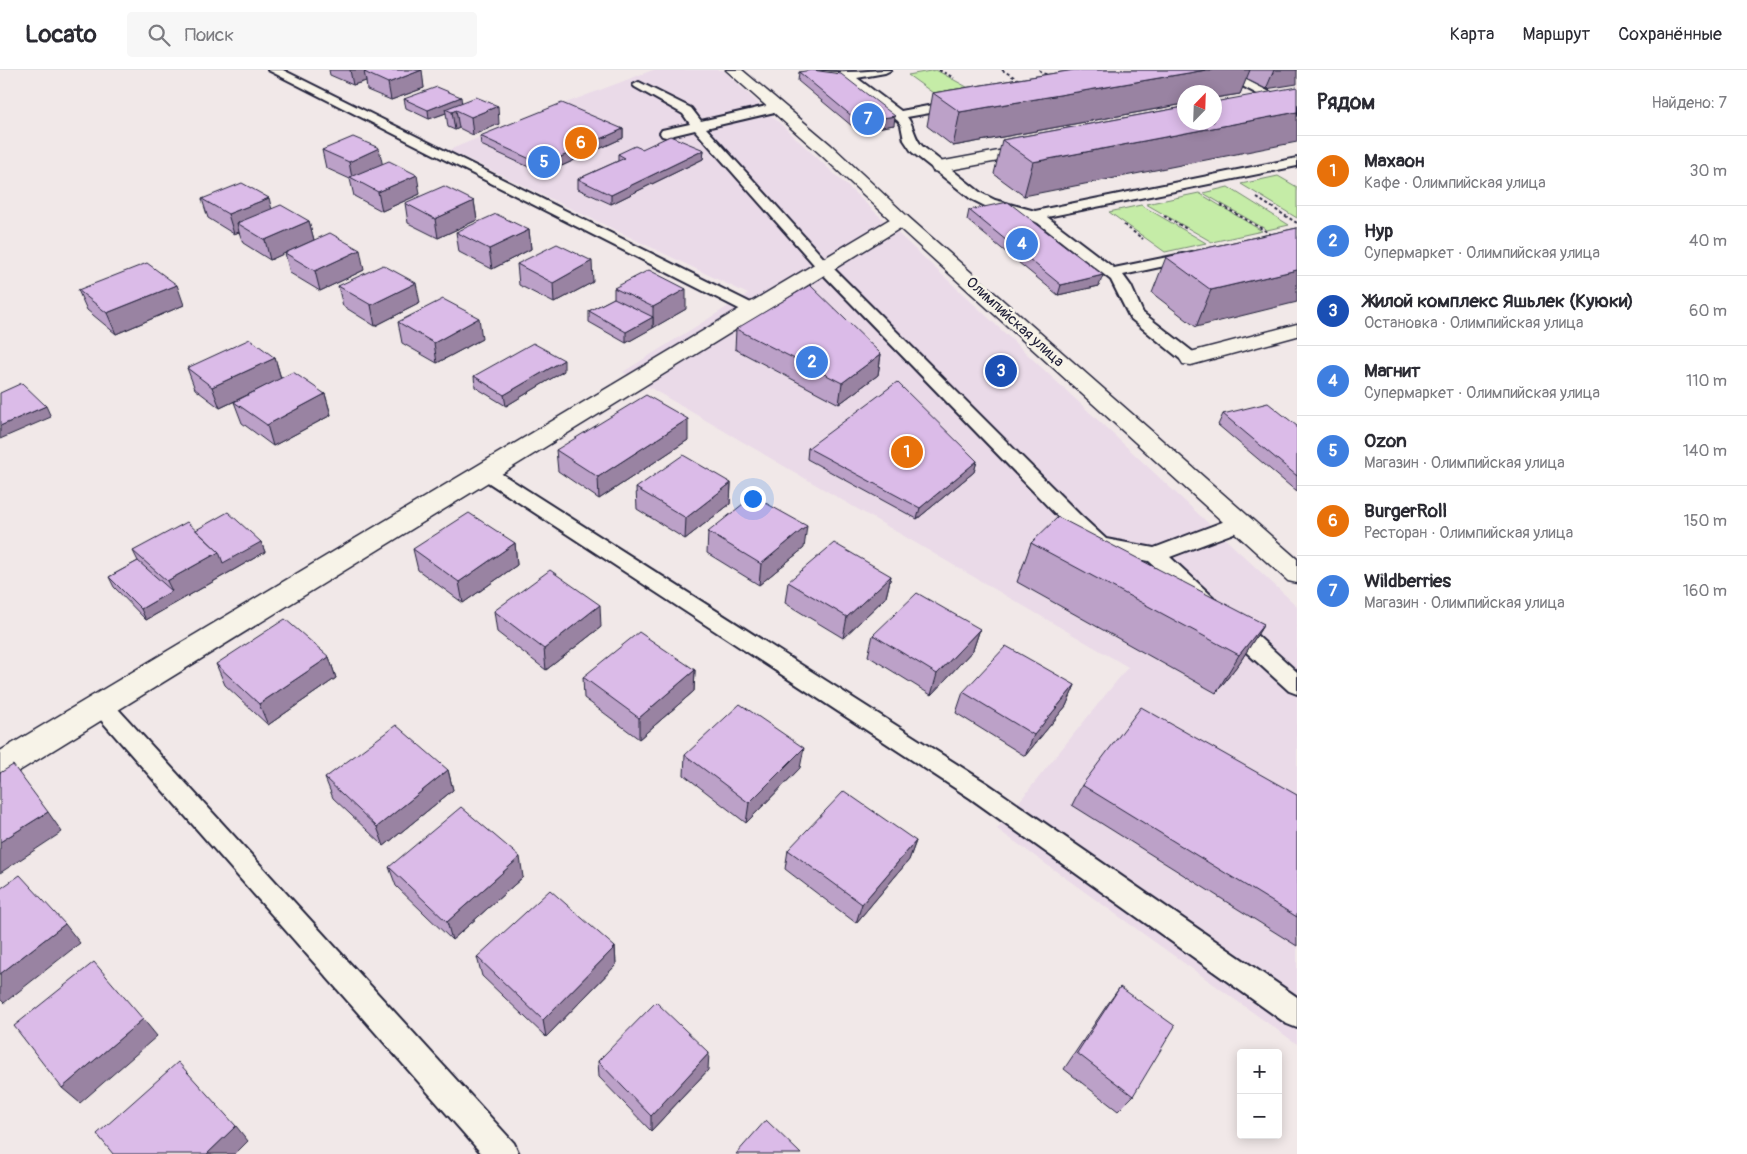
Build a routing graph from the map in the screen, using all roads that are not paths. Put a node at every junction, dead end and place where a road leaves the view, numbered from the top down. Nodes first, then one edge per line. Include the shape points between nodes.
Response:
1 (274, 70) edge
2 (733, 70) edge
3 (815, 70) edge
4 (885, 70) edge
5 (1218, 70) edge
6 (844, 76) junction
7 (639, 85) dead end
8 (974, 102) edge
9 (1289, 102) edge
10 (775, 108) junction
11 (1253, 108) edge
12 (1297, 111) edge
13 (898, 114) junction
14 (697, 125) junction
15 (666, 133) dead end
16 (1047, 147) edge
17 (1297, 162) edge
18 (939, 167) junction
19 (1034, 215) junction
20 (901, 220) junction
21 (1202, 253) edge
22 (823, 266) junction
23 (1112, 273) junction
24 (753, 310) junction
25 (1297, 330) edge
26 (1191, 359) joint
27 (486, 473) junction
28 (1240, 523) junction
29 (1155, 555) junction
30 (1297, 574) edge
31 (1297, 685) edge
32 (102, 705) junction
33 (0, 767) edge
34 (1297, 1014) edge
35 (504, 1154) edge

1 - 24 lane
2 - 10 street, Олимпийская улица
3 - 6 lane
4 - 6 lane
5 - 9 lane
6 - 13 lane
7 - 14 lane via 687,111
8 - 13 lane
9 - 11 street
9 - 12 lane
10 - 14 lane
10 - 20 street, Олимпийская улица via 825,149
13 - 18 lane via 906,122 912,144
14 - 15 lane
14 - 22 lane
16 - 18 street
17 - 19 lane
18 - 19 lane via 982,200
19 - 23 lane
20 - 22 street
20 - 28 street, Олимпийская улица
21 - 23 lane
22 - 24 street
22 - 29 lane via 1093,539 1100,544
23 - 26 lane via 1123,286 1136,314
24 - 27 street
25 - 26 street
27 - 32 street
27 - 34 lane via 978,791
28 - 29 lane
28 - 30 street, Олимпийская улица
29 - 31 lane
32 - 33 street
32 - 35 lane

